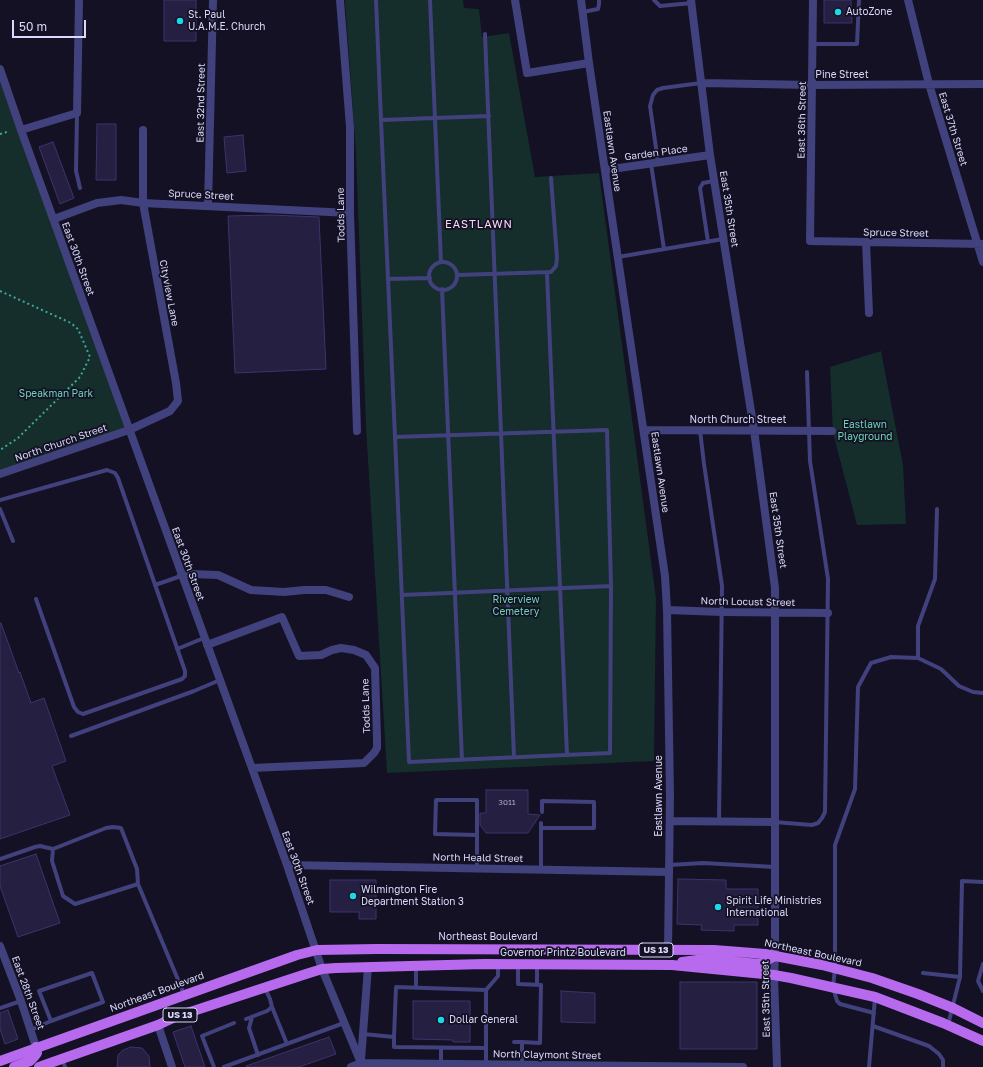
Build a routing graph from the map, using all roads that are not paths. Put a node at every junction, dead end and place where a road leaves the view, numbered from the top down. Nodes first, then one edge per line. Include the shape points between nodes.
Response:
1 (79, 0) edge
2 (213, 0) edge
3 (340, 0) edge
4 (376, 0) edge
5 (430, 0) edge
6 (515, 0) edge
7 (581, 0) edge
8 (599, 0) edge
9 (654, 0) edge
10 (813, 0) edge
11 (859, 0) edge
12 (908, 0) edge
13 (692, 2) edge
14 (582, 12) junction
15 (485, 34) dead end
16 (813, 44) junction
17 (589, 63) junction
18 (0, 71) edge
19 (702, 83) junction
20 (929, 84) junction
21 (983, 84) edge
22 (812, 85) junction
23 (77, 109) junction
24 (489, 116) junction
25 (435, 118) junction
26 (381, 120) junction
27 (21, 130) junction
28 (143, 130) dead end
29 (710, 155) junction
30 (655, 163) junction
31 (605, 170) junction
32 (551, 178) dead end
33 (714, 181) junction
34 (80, 188) dead end
35 (143, 203) junction
36 (208, 206) junction
37 (350, 213) junction
38 (54, 220) junction
39 (723, 240) junction
40 (810, 241) joint
41 (708, 242) junction
42 (866, 242) junction
43 (980, 244) edge
44 (664, 250) junction
45 (618, 258) junction
46 (441, 262) junction
47 (983, 262) edge
48 (547, 273) junction
49 (457, 275) junction
50 (495, 275) junction
51 (430, 278) junction
52 (388, 279) junction
53 (442, 289) junction
54 (869, 313) dead end
55 (807, 372) dead end
56 (129, 430) junction
57 (644, 430) junction
58 (700, 430) junction
59 (754, 430) junction
60 (809, 430) junction
61 (356, 431) dead end
62 (832, 431) dead end
63 (554, 432) junction
64 (501, 433) junction
65 (448, 435) junction
66 (394, 437) junction
67 (0, 474) edge
68 (0, 500) edge
69 (937, 509) dead end
70 (0, 510) edge
71 (13, 541) dead end
72 (181, 575) junction
73 (155, 585) junction
74 (611, 586) junction
75 (560, 588) junction
76 (508, 590) junction
77 (455, 592) junction
78 (402, 595) junction
79 (349, 597) dead end
80 (36, 599) dead end
81 (667, 610) junction
82 (722, 612) junction
83 (775, 612) junction
84 (828, 613) junction
85 (206, 642) junction
86 (177, 649) junction
87 (918, 658) junction
88 (220, 680) junction
89 (983, 693) edge
90 (71, 736) dead end
91 (567, 755) junction
92 (514, 757) junction
93 (462, 760) junction
94 (252, 768) junction
95 (542, 812) dead end
96 (670, 821) junction
97 (718, 822) junction
98 (774, 822) junction
99 (541, 823) dead end
100 (542, 828) junction
101 (477, 835) junction
102 (53, 849) junction
103 (0, 859) edge
104 (287, 865) junction
105 (775, 867) junction
106 (477, 868) junction
107 (669, 869) junction
108 (541, 870) junction
109 (983, 882) edge
110 (138, 884) junction
111 (0, 946) edge
112 (317, 950) junction
113 (668, 950) junction
114 (775, 956) junction
115 (498, 964) junction
116 (983, 964) edge
117 (518, 965) junction
118 (537, 965) junction
119 (672, 965) junction
120 (416, 966) junction
121 (368, 967) junction
122 (835, 968) junction
123 (322, 969) junction
124 (923, 973) dead end
125 (774, 975) junction
126 (960, 977) junction
127 (537, 985) junction
128 (833, 987) junction
129 (265, 988) junction
130 (416, 988) junction
131 (486, 990) junction
132 (983, 991) edge
133 (184, 995) junction
134 (875, 997) junction
135 (21, 1001) junction
136 (272, 1007) junction
137 (0, 1008) edge
138 (953, 1008) junction
139 (874, 1013) junction
140 (252, 1017) junction
141 (246, 1019) dead end
142 (51, 1021) junction
143 (234, 1023) dead end
144 (344, 1023) junction
145 (983, 1023) edge
146 (158, 1025) junction
147 (948, 1025) junction
148 (873, 1026) junction
149 (31, 1030) junction
150 (363, 1034) junction
151 (394, 1037) junction
152 (983, 1041) edge
153 (514, 1042) dead end
154 (522, 1042) junction
155 (287, 1044) junction
156 (36, 1048) junction
157 (441, 1048) junction
158 (486, 1048) junction
159 (258, 1054) junction
160 (0, 1060) edge
161 (63, 1063) edge
162 (441, 1064) junction
163 (362, 1065) edge
164 (486, 1065) junction
165 (522, 1065) junction
166 (14, 1067) edge
167 (39, 1067) edge
168 (172, 1067) edge
169 (214, 1067) edge
170 (224, 1067) edge
171 (351, 1067) edge
172 (743, 1067) edge
173 (777, 1067) edge
174 (869, 1067) edge
175 (943, 1067) edge

1 - 23 street
2 - 36 street, East 32nd Street
3 - 37 street, Todds Lane via 350,127
4 - 26 lane
5 - 25 lane
6 - 17 street via 527,73
7 - 14 street, Eastlawn Avenue
8 - 14 lane via 598,8
9 - 13 lane via 660,6
10 - 16 street, East 36th Street
11 - 16 lane via 857,44
12 - 20 street, East 37th Street
13 - 19 street, East 35th Street
14 - 17 street, Eastlawn Avenue
15 - 24 lane
16 - 22 street, East 36th Street
17 - 31 street, Eastlawn Avenue
18 - 27 street, East 30th Street
19 - 22 street, Pine Street
19 - 29 street, East 35th Street
19 - 30 lane via 663,88 653,94 650,106
20 - 21 street, Pine Street
20 - 22 street, Pine Street
20 - 43 street, East 37th Street
22 - 40 street, East 36th Street
23 - 27 street
23 - 34 lane via 76,171
24 - 25 lane
24 - 50 lane
25 - 26 lane
25 - 46 lane
26 - 52 lane
27 - 38 street, East 30th Street
28 - 35 street, Cityview Lane
29 - 30 street, Garden Place
29 - 33 street, East 35th Street
30 - 31 street, Garden Place
30 - 44 lane
31 - 45 street, Eastlawn Avenue
32 - 48 lane via 557,258 556,266
33 - 39 street, East 35th Street
33 - 41 lane via 703,183 700,188
35 - 36 street, Spruce Street
35 - 38 street, Spruce Street via 121,200 98,204
35 - 56 street, Cityview Lane via 178,401 170,412
36 - 37 street, Spruce Street
37 - 61 street, Todds Lane
38 - 56 street, East 30th Street
39 - 41 lane
39 - 59 street, East 35th Street
40 - 42 street, Spruce Street
41 - 44 lane
42 - 43 street, Spruce Street
42 - 54 street
43 - 47 street, East 37th Street
44 - 45 lane
45 - 57 street, Eastlawn Avenue
46 - 49 lane via 454,266
46 - 51 lane via 434,266
48 - 50 lane
48 - 63 lane
49 - 50 lane
49 - 53 lane via 457,280 451,287
50 - 64 lane
51 - 52 lane
51 - 53 lane via 434,286
52 - 66 lane
53 - 65 lane
55 - 60 lane
56 - 67 street, North Church Street
56 - 72 street, East 30th Street
57 - 58 street, North Church Street
57 - 81 street, Eastlawn Avenue via 665,576
58 - 59 street, North Church Street
58 - 82 lane via 722,586
59 - 60 street, North Church Street
59 - 83 street, East 35th Street via 774,573
60 - 62 street, North Church Street
60 - 84 lane via 810,461 827,563
63 - 64 lane
63 - 74 lane via 607,430
63 - 75 lane
64 - 65 lane
64 - 76 lane
65 - 66 lane
65 - 77 lane
66 - 78 lane
68 - 73 lane via 107,470 112,471 118,478
69 - 87 lane via 935,580 918,626
70 - 71 lane
72 - 73 lane
72 - 79 street via 218,575 252,590 326,590
72 - 85 street, East 30th Street
73 - 86 lane
74 - 75 lane
74 - 91 lane via 610,753
75 - 76 lane
75 - 91 lane
76 - 77 lane
76 - 92 lane
77 - 78 lane
77 - 93 lane
78 - 93 lane via 409,762
80 - 86 lane via 74,707 78,712 84,714 182,679 185,671
81 - 82 street, North Locust Street
81 - 96 street, Eastlawn Avenue
82 - 83 street, North Locust Street
82 - 97 lane
83 - 84 street, North Locust Street
83 - 98 street, East 35th Street
84 - 98 lane via 825,812 818,823 812,825
85 - 86 lane
85 - 88 street, East 30th Street
85 - 94 street, Todds Lane via 282,617 299,656 321,655 341,648 354,650 366,654 375,668 377,748 364,763
87 - 89 lane via 941,669 959,686
87 - 122 lane via 891,657 871,663 858,687 855,789 835,845
88 - 90 lane
88 - 94 street, East 30th Street
91 - 92 lane
92 - 93 lane
94 - 104 street, East 30th Street
95 - 100 lane via 542,801 594,802 594,828
96 - 97 street
96 - 107 street, Eastlawn Avenue
97 - 98 street
98 - 105 street, East 35th Street
99 - 100 lane
100 - 108 lane
101 - 101 lane via 477,800 436,800 435,834
101 - 106 lane
102 - 103 lane via 36,846
102 - 110 lane via 52,861 63,896 75,904
102 - 110 lane via 106,828 121,828 137,869
104 - 106 street, North Heald Street
104 - 112 street, East 30th Street
105 - 107 lane via 702,863
105 - 114 street, East 35th Street
106 - 108 street, North Heald Street
107 - 108 street, North Heald Street
107 - 113 street, Eastlawn Avenue
109 - 126 lane via 962,881
110 - 133 lane
111 - 135 street, East 28th Street
112 - 113 main road, Northeast Boulevard / US 13
112 - 123 street, East 30th Street
112 - 133 main road, Northeast Boulevard / US 13
113 - 114 main road, Northeast Boulevard / US 13 via 714,950
114 - 119 main road via 759,964 706,959
114 - 122 main road, Northeast Boulevard / US 13
114 - 125 street, East 35th Street
115 - 117 main road, Governor Printz Boulevard / US 13
115 - 120 main road, Governor Printz Boulevard / US 13
115 - 131 lane via 498,976
116 - 132 lane via 978,981
117 - 118 main road, Governor Printz Boulevard / US 13
117 - 127 lane via 518,984
118 - 119 main road, Governor Printz Boulevard / US 13
118 - 127 lane
119 - 125 main road, Governor Printz Boulevard / US 13
120 - 121 main road, Governor Printz Boulevard / US 13
120 - 130 lane
121 - 123 main road, Governor Printz Boulevard / US 13
121 - 150 street
122 - 128 lane
122 - 138 main road, Northeast Boulevard / US 13 via 872,978
123 - 129 main road, US 13
123 - 144 street, East 30th Street
124 - 126 lane
125 - 128 main road, Governor Printz Boulevard / US 13
125 - 173 street, East 35th Street
126 - 138 lane
127 - 154 lane via 541,985 540,1043
128 - 134 main road, Governor Printz Boulevard / US 13
128 - 139 lane via 840,1004
129 - 136 lane
129 - 146 main road, US 13 via 175,1017
130 - 131 lane
130 - 151 lane via 396,987
131 - 158 lane
133 - 156 main road, Northeast Boulevard / US 13
134 - 139 lane
134 - 147 main road, Governor Printz Boulevard / US 13
135 - 137 lane
135 - 149 street, East 28th Street
136 - 140 lane
136 - 155 lane
138 - 145 main road, Northeast Boulevard / US 13
138 - 147 lane
139 - 148 lane
140 - 141 lane
140 - 159 lane via 249,1028
142 - 142 lane via 103,1002 92,973 39,991
142 - 149 lane
143 - 169 lane via 202,1036
144 - 155 lane
144 - 163 street, East 30th Street
146 - 161 main road, US 13
146 - 168 street
147 - 152 main road, Governor Printz Boulevard / US 13
148 - 174 lane
148 - 175 lane via 928,1046 939,1054 943,1060
149 - 156 street, East 28th Street
150 - 151 lane
150 - 163 street
151 - 157 lane via 394,1047
153 - 154 lane
154 - 165 lane
155 - 159 lane
156 - 160 main road, Northeast Boulevard / US 13
156 - 166 main road via 37,1053 30,1061
157 - 158 lane
157 - 162 lane
158 - 164 lane
159 - 170 lane
161 - 167 main road, US 13
162 - 163 street, North Claymont Street
162 - 164 street, North Claymont Street
163 - 171 street, North Claymont Street
164 - 165 street, North Claymont Street
165 - 172 street, North Claymont Street

